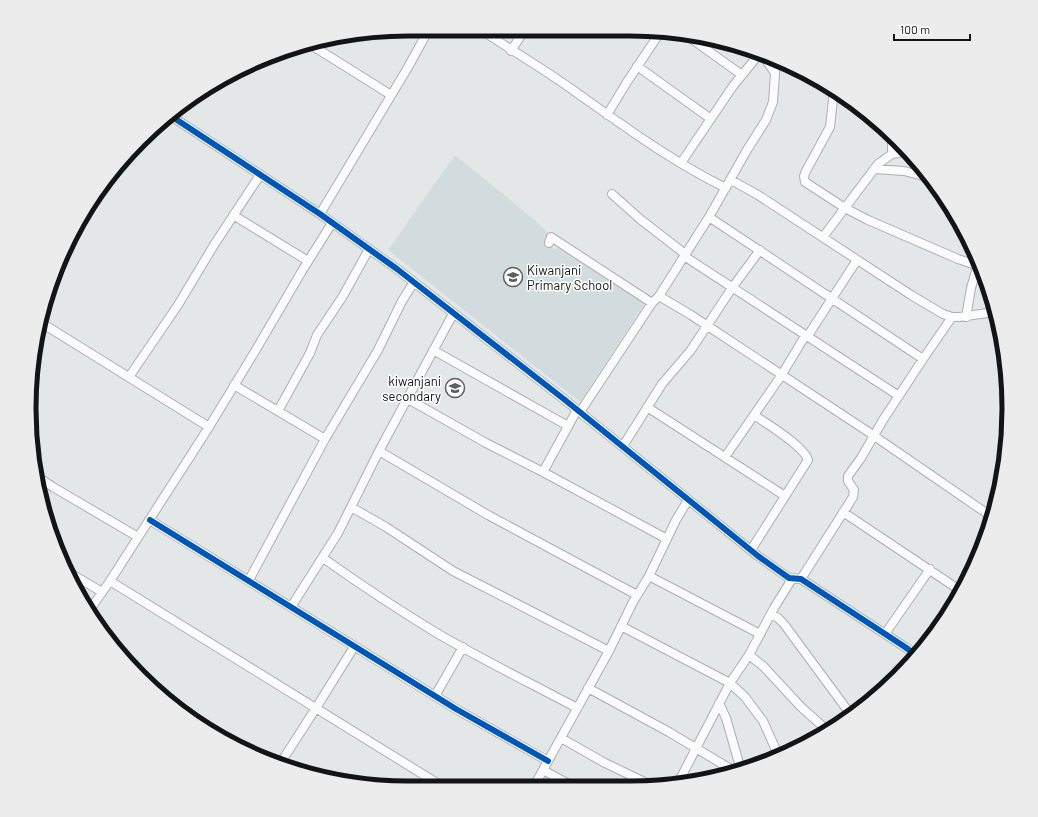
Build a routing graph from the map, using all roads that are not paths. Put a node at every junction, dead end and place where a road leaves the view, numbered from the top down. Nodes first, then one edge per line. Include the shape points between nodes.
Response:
1 (425, 36) edge
2 (490, 36) edge
3 (521, 36) edge
4 (657, 37) edge
5 (696, 42) edge
6 (317, 49) edge
7 (511, 51) junction
8 (756, 58) edge
9 (767, 62) edge
10 (637, 66) junction
11 (776, 66) edge
12 (775, 73) junction
13 (742, 75) junction
14 (391, 95) junction
15 (834, 97) edge
16 (607, 115) junction
17 (175, 119) edge
18 (711, 119) junction
19 (892, 144) edge
20 (900, 153) edge
21 (892, 154) junction
22 (681, 163) junction
23 (874, 169) junction
24 (919, 175) edge
25 (260, 176) junction
26 (731, 180) junction
27 (726, 188) junction
28 (612, 194) dead end
29 (846, 208) junction
30 (320, 214) junction
31 (233, 215) junction
32 (710, 217) junction
33 (332, 223) junction
34 (823, 237) junction
35 (549, 243) dead end
36 (369, 249) junction
37 (760, 250) junction
38 (684, 255) junction
39 (857, 260) junction
40 (308, 261) junction
41 (973, 264) edge
42 (976, 273) edge
43 (414, 282) junction
44 (732, 288) junction
45 (659, 296) junction
46 (831, 298) junction
47 (652, 303) junction
48 (989, 313) edge
49 (453, 314) junction
50 (952, 317) junction
51 (966, 317) junction
52 (46, 325) edge
53 (707, 326) junction
54 (806, 337) junction
55 (433, 350) junction
56 (923, 359) junction
57 (781, 376) junction
58 (129, 377) junction
59 (234, 385) junction
60 (900, 396) junction
61 (408, 399) junction
62 (647, 407) junction
63 (278, 411) junction
64 (579, 411) junction
65 (754, 415) junction
66 (568, 426) junction
67 (208, 427) junction
68 (874, 436) junction
69 (326, 440) junction
70 (623, 446) junction
71 (379, 451) junction
72 (725, 457) junction
73 (543, 472) junction
74 (43, 480) edge
75 (785, 496) junction
76 (688, 500) junction
77 (351, 507) junction
78 (843, 512) junction
79 (986, 513) edge
80 (150, 520) junction
81 (138, 537) junction
82 (667, 539) junction
83 (751, 550) junction
84 (323, 558) junction
85 (930, 569) junction
86 (649, 576) junction
87 (76, 577) edge
88 (797, 579) junction
89 (248, 580) junction
90 (110, 581) junction
91 (956, 588) edge
92 (102, 592) junction
93 (637, 595) junction
94 (93, 605) edge
95 (291, 607) junction
96 (771, 614) junction
97 (621, 626) junction
98 (760, 634) junction
99 (885, 634) junction
100 (354, 647) junction
101 (463, 647) junction
102 (609, 651) junction
103 (912, 652) edge
104 (749, 655) junction
105 (730, 683) junction
106 (588, 688) junction
107 (435, 696) junction
108 (719, 703) junction
109 (316, 708) junction
110 (577, 708) junction
111 (848, 710) edge
112 (823, 726) edge
113 (561, 738) junction
114 (696, 748) junction
115 (777, 751) edge
116 (283, 759) edge
117 (548, 761) junction
118 (739, 764) edge
119 (727, 768) edge
120 (543, 770) junction
121 (681, 778) edge
122 (434, 781) edge
123 (537, 781) edge
124 (563, 781) edge
125 (642, 781) edge

1 - 14 street
2 - 7 street
3 - 7 street
4 - 10 street
5 - 13 street
6 - 14 street
7 - 16 street
8 - 13 street
9 - 12 street
10 - 16 street
10 - 18 street
11 - 12 street
12 - 26 street via 770,112
13 - 18 street
14 - 30 street
15 - 29 street via 830,127 804,179 806,183
16 - 22 street
17 - 25 street
18 - 22 street
19 - 21 street
20 - 21 street
21 - 23 street
22 - 27 street
23 - 24 street via 897,170
23 - 29 street
25 - 30 street
25 - 31 street
26 - 27 street
26 - 34 street
27 - 32 street
28 - 38 street
29 - 34 street
29 - 41 street via 902,235
30 - 33 street
31 - 40 street
31 - 58 street
32 - 37 street
32 - 38 street
33 - 36 street
33 - 40 street
34 - 39 street
35 - 47 street via 551,237
36 - 43 street
36 - 63 street via 343,296 317,334 310,353
37 - 44 street
37 - 46 street
38 - 44 street
38 - 45 street
39 - 46 street
39 - 50 street via 916,299
40 - 59 street
42 - 51 street
43 - 49 street
43 - 69 street
44 - 53 street
44 - 54 street
45 - 47 street
45 - 53 street
46 - 54 street
46 - 56 street
47 - 64 street
48 - 51 street
49 - 55 street
49 - 64 street
50 - 51 street
50 - 56 street
52 - 58 street
53 - 57 street
53 - 62 street
54 - 57 street
54 - 60 street
55 - 61 street
55 - 66 street
56 - 60 street
57 - 65 street
57 - 68 street
58 - 67 street
59 - 63 street
59 - 67 street
60 - 68 street
61 - 71 street
61 - 73 street
62 - 70 street
62 - 72 street
63 - 69 street
64 - 66 street
64 - 70 street
65 - 72 street
65 - 75 street via 795,444 807,456 807,463
66 - 73 street
67 - 80 street
68 - 78 street via 848,476 854,492
68 - 79 street
69 - 89 street
70 - 76 street
71 - 77 street
71 - 93 street via 482,511
72 - 75 street
73 - 82 street
74 - 81 street
75 - 83 street
76 - 82 street
76 - 83 street
77 - 84 street
77 - 102 street via 453,571
78 - 85 street
78 - 88 street
80 - 81 street
80 - 89 street
81 - 90 street
82 - 86 street
83 - 88 street via 783,574
84 - 95 street
84 - 101 street
85 - 91 street
85 - 99 street
86 - 93 street
86 - 98 street
87 - 92 street
88 - 96 street
88 - 99 street
89 - 95 street
90 - 92 street
90 - 109 street
92 - 94 street
93 - 97 street
95 - 100 street
96 - 98 street
96 - 111 street via 784,624
97 - 102 street
97 - 105 street
98 - 104 street
99 - 103 street
100 - 107 street
100 - 109 street
101 - 107 street
101 - 110 street
102 - 106 street
104 - 105 street
104 - 112 street
105 - 108 street
105 - 115 street via 763,720
106 - 110 street
106 - 114 street
107 - 117 street
108 - 114 street
108 - 118 street
109 - 116 street
109 - 122 street
110 - 113 street
113 - 117 street
113 - 125 street
114 - 119 street
114 - 121 street
117 - 120 street
120 - 123 street
120 - 124 street

